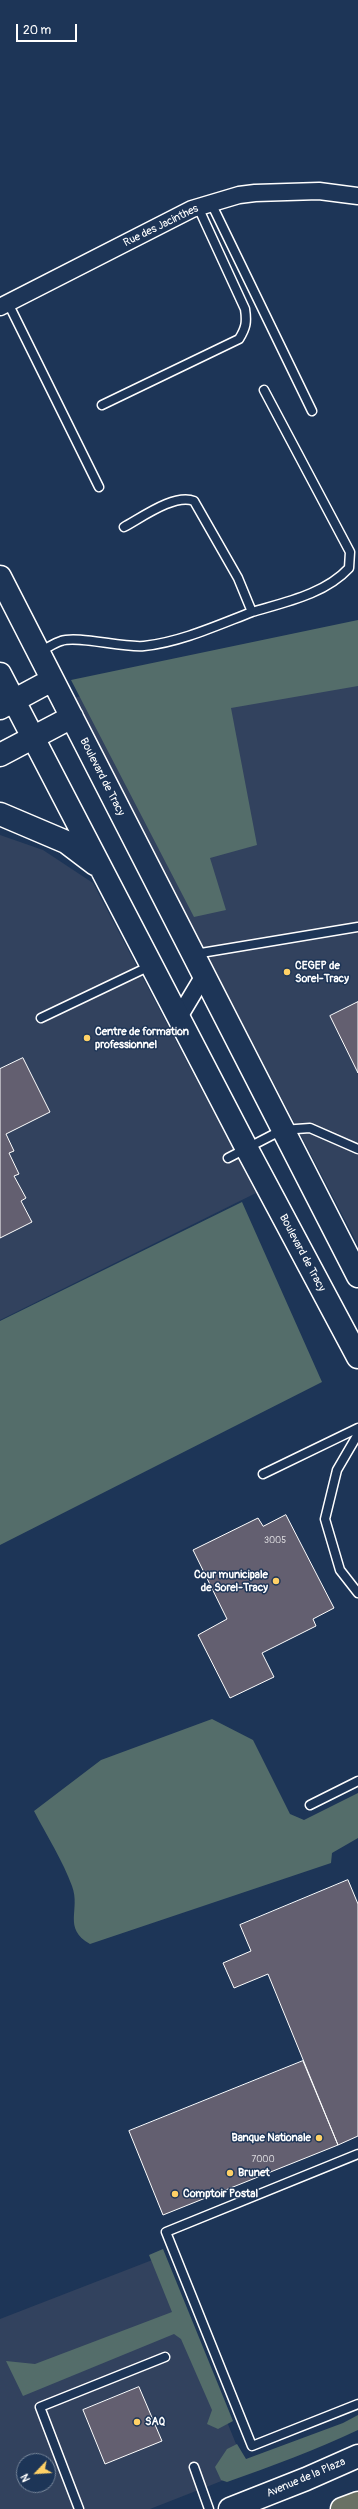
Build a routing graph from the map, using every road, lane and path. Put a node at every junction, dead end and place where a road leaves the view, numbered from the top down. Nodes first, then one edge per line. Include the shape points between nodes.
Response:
1 (358, 196) edge
2 (204, 205) junction
3 (4, 305) edge
4 (264, 390) dead end
5 (102, 405) dead end
6 (312, 411) dead end
7 (99, 487) dead end
8 (124, 527) dead end
9 (0, 577) edge
10 (252, 612) junction
11 (39, 653) junction
12 (0, 674) edge
13 (52, 680) junction
14 (7, 704) edge
15 (72, 717) junction
16 (33, 738) junction
17 (0, 754) edge
18 (0, 814) edge
19 (102, 870) junction
20 (358, 927) edge
21 (192, 954) junction
22 (152, 964) junction
23 (203, 977) junction
24 (179, 1016) junction
25 (41, 1018) dead end
26 (282, 1130) junction
27 (358, 1149) edge
28 (237, 1154) junction
29 (358, 1276) edge
30 (358, 1357) edge
31 (358, 1428) edge
32 (358, 1434) edge
33 (263, 1474) dead end
34 (358, 1593) edge
35 (358, 1781) edge
36 (310, 1805) dead end
37 (358, 2154) edge
38 (165, 2357) dead end
39 (358, 2404) edge
40 (358, 2456) edge
41 (194, 2467) dead end
42 (358, 2503) edge
43 (79, 2509) edge
44 (209, 2509) edge
45 (230, 2509) edge
46 (342, 2509) edge

1 - 2 street, Rue des Jacinthes via 319,191 285,191 239,195
2 - 3 street, Rue des Jacinthes
2 - 5 lane via 245,309 245,330 239,339
2 - 6 lane
3 - 7 lane
4 - 10 lane via 350,552 349,568 339,579 323,588
8 - 10 lane via 176,500 194,501 238,578
9 - 11 street, Boulevard de Tracy
10 - 11 lane via 197,633 143,646 101,644 72,639 61,640
11 - 13 street, Boulevard de Tracy
12 - 14 street, Boulevard de Tracy
13 - 14 street
13 - 15 street, Boulevard de Tracy
14 - 16 street, Boulevard de Tracy
15 - 16 street
15 - 21 street, Boulevard de Tracy
16 - 17 street
16 - 19 street, Boulevard de Tracy
18 - 19 street via 66,842
19 - 22 street, Boulevard de Tracy
20 - 21 lane
21 - 23 street, Boulevard de Tracy
22 - 24 street, Boulevard de Tracy
22 - 25 lane
23 - 24 street
23 - 26 street, Boulevard de Tracy
24 - 28 street, Boulevard de Tracy
26 - 27 lane via 310,1128
26 - 28 lane
26 - 29 street, Boulevard de Tracy
28 - 30 street, Boulevard de Tracy
31 - 33 lane
32 - 34 lane via 337,1470 326,1519 340,1570
35 - 36 lane
37 - 39 lane via 166,2232 252,2446
38 - 43 lane via 40,2407
40 - 45 street, Avenue de la Plaza
41 - 44 lane
42 - 46 highway

